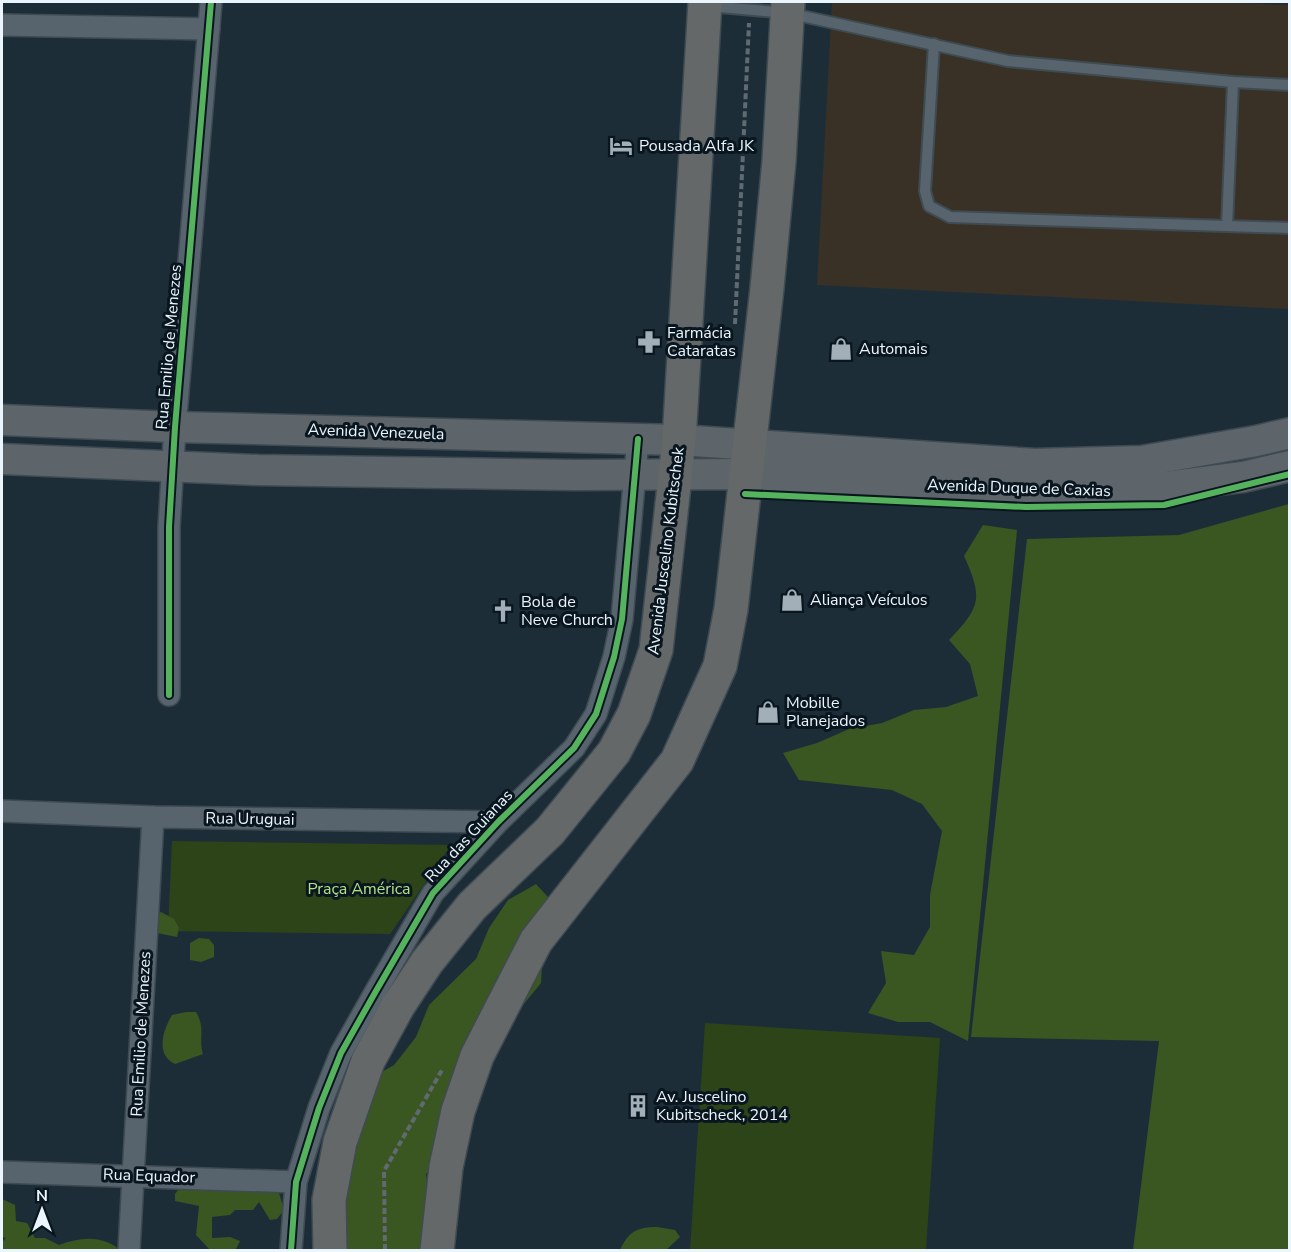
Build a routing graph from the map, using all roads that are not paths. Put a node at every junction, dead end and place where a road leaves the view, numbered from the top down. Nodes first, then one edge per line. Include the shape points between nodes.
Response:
1 (211, 2) edge
2 (705, 3) edge
3 (788, 7) edge
4 (2, 25) edge
5 (208, 29) junction
6 (934, 44) junction
7 (1233, 82) junction
8 (1290, 85) edge
9 (1227, 226) junction
10 (1290, 228) edge
11 (2, 420) edge
12 (175, 427) junction
13 (1290, 432) edge
14 (638, 439) junction
15 (679, 440) junction
16 (2, 459) edge
17 (749, 459) junction
18 (1290, 466) edge
19 (174, 467) junction
20 (635, 473) junction
21 (675, 475) junction
22 (169, 695) dead end
23 (2, 811) edge
24 (153, 818) junction
25 (498, 822) junction
26 (2, 1172) edge
27 (134, 1176) junction
28 (296, 1182) junction
29 (129, 1251) edge
30 (291, 1251) edge
31 (330, 1251) edge
32 (437, 1251) edge

1 - 5 street, Rua Emilio de Menezes
2 - 3 lane via 750,11
2 - 15 main road, Avenida Juscelino Kubitschek
3 - 6 lane
3 - 17 main road via 779,161
4 - 5 street
5 - 12 street, Rua Emilio de Menezes
6 - 7 lane via 1008,61
6 - 9 lane via 925,191 929,206 950,217
7 - 8 lane
7 - 9 lane
9 - 10 lane
11 - 12 main road, Avenida Venezuela
12 - 14 main road, Avenida Venezuela
12 - 19 street, Rua Emilio de Menezes
13 - 17 main road, Avenida Duque de Caxias via 1142,461 1035,464
14 - 15 main road, Avenida Venezuela
14 - 20 street, Rua das Guianas
15 - 17 main road, Avenida Venezuela
15 - 21 main road, Avenida Juscelino Kubitschek
16 - 19 main road
17 - 18 main road, Avenida Duque de Caxias via 1021,491 1135,491 1243,477
17 - 21 main road
17 - 32 main road via 720,666 677,761 536,941 477,1056 458,1110 446,1167
19 - 20 main road via 575,476
19 - 22 street, Rua Emilio de Menezes via 169,527
20 - 21 main road
20 - 25 street, Rua das Guianas via 621,620 596,714 574,748
21 - 31 main road, Avenida Juscelino Kubitschek via 656,650 634,714 614,752 550,831 472,906 398,1006 368,1061 340,1142 329,1200
23 - 24 street, Rua Uruguai
24 - 25 street, Rua Uruguai
24 - 27 street, Rua Emilio de Menezes
25 - 28 street, Rua das Guianas via 433,893 341,1053
26 - 27 street, Rua Equador
27 - 28 street, Rua Equador
27 - 29 street, Rua Emilio de Menezes
28 - 30 street, Rua das Guianas

